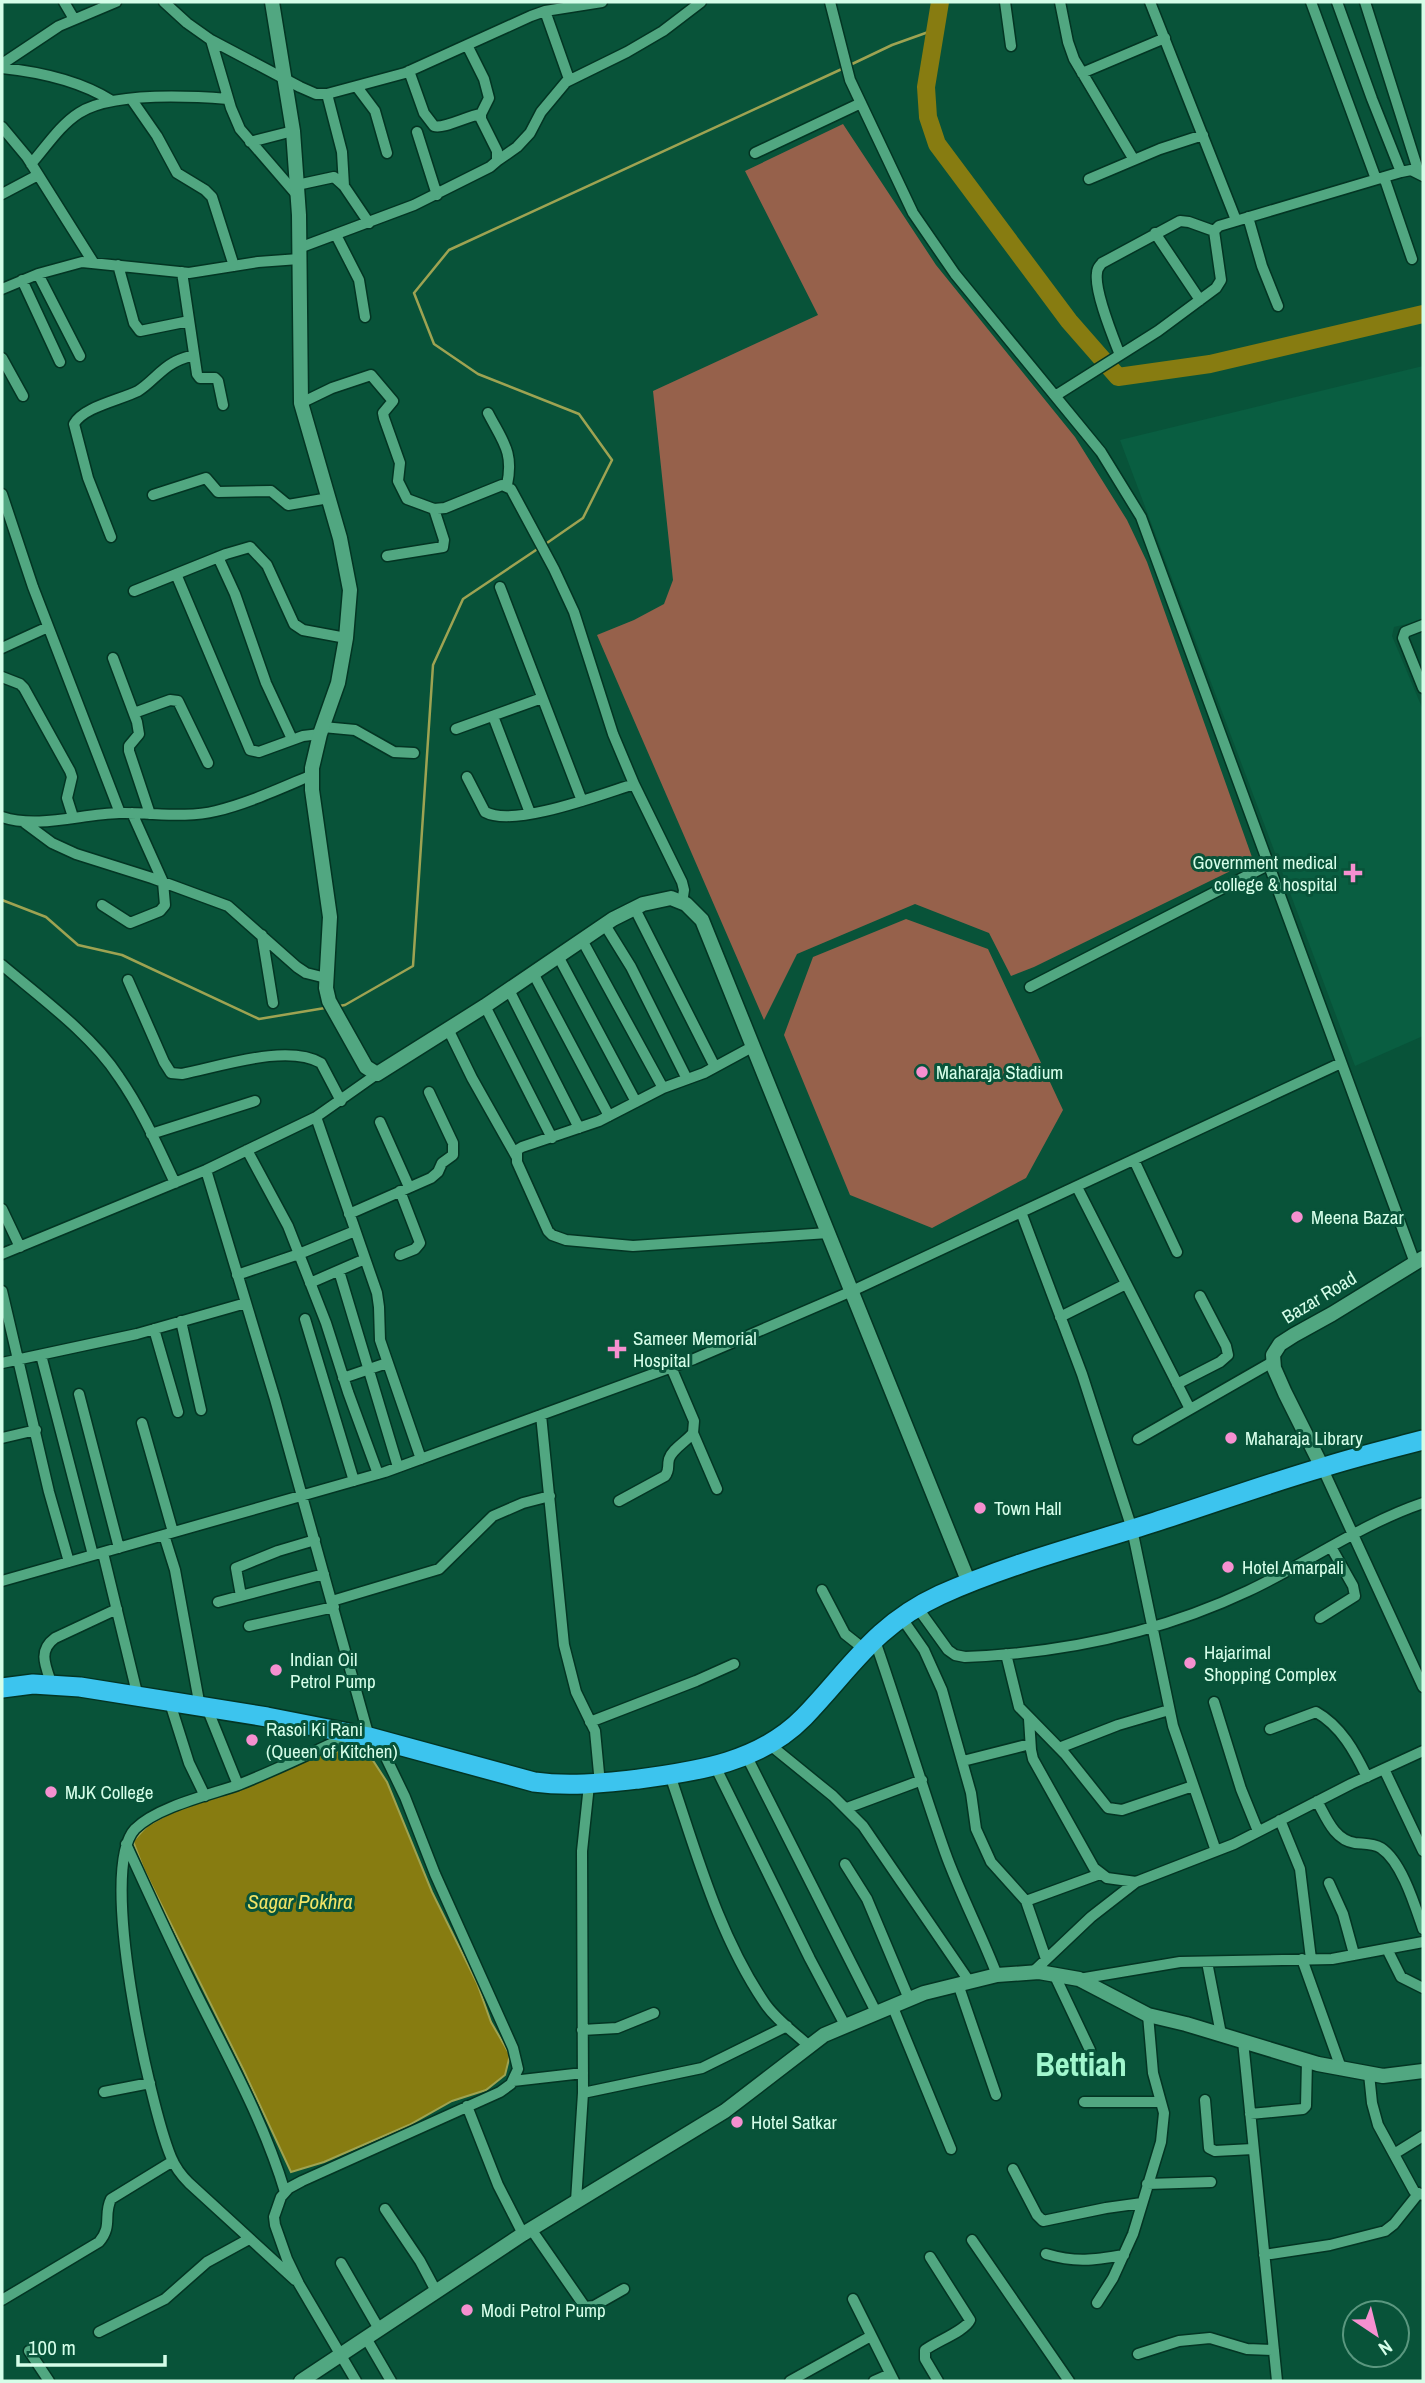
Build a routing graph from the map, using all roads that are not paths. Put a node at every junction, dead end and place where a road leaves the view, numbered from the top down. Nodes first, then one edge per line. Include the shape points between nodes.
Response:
1 (64, 2) edge
2 (116, 2) edge
3 (164, 2) edge
4 (272, 2) edge
5 (602, 2) edge
6 (701, 2) edge
7 (830, 2) edge
8 (1005, 2) edge
9 (1060, 2) edge
10 (1150, 2) edge
11 (1311, 2) edge
12 (1338, 2) edge
13 (1365, 2) edge
14 (559, 5) edge
15 (545, 11) junction
16 (74, 19) junction
17 (1165, 38) junction
18 (211, 40) junction
19 (467, 46) junction
20 (1011, 46) dead end
21 (2, 66) edge
22 (409, 71) junction
23 (1082, 73) junction
24 (284, 77) junction
25 (569, 79) junction
26 (357, 87) junction
27 (327, 94) junction
28 (228, 99) junction
29 (132, 100) junction
30 (112, 101) junction
31 (861, 103) junction
32 (481, 114) junction
33 (2, 127) edge
34 (293, 131) junction
35 (417, 132) dead end
36 (1203, 135) junction
37 (250, 142) junction
38 (387, 153) dead end
39 (755, 153) dead end
40 (1134, 160) junction
41 (497, 161) junction
42 (31, 164) junction
43 (1401, 172) junction
44 (38, 175) junction
45 (1421, 175) edge
46 (1089, 178) dead end
47 (1380, 178) junction
48 (344, 186) junction
49 (297, 190) junction
50 (2, 194) edge
51 (437, 195) junction
52 (1242, 219) junction
53 (369, 223) junction
54 (1214, 231) junction
55 (1155, 233) junction
56 (335, 235) junction
57 (299, 254) junction
58 (1412, 260) dead end
59 (93, 262) junction
60 (118, 265) junction
61 (234, 266) junction
62 (182, 272) junction
63 (38, 274) junction
64 (22, 280) junction
65 (2, 289) edge
66 (1200, 300) junction
67 (1278, 306) dead end
68 (365, 317) dead end
69 (189, 321) junction
70 (194, 355) junction
71 (80, 356) dead end
72 (1117, 357) junction
73 (2, 358) edge
74 (60, 362) dead end
75 (23, 396) dead end
76 (1055, 396) junction
77 (302, 404) junction
78 (223, 405) dead end
79 (488, 412) dead end
80 (507, 485) junction
81 (2, 494) edge
82 (153, 495) dead end
83 (329, 498) junction
84 (434, 509) junction
85 (14, 531) junction
86 (2, 537) edge
87 (111, 537) dead end
88 (387, 556) dead end
89 (218, 557) junction
90 (176, 574) junction
91 (500, 587) dead end
92 (134, 591) dead end
93 (1423, 625) edge
94 (48, 627) junction
95 (346, 638) junction
96 (2, 648) edge
97 (113, 658) dead end
98 (2, 677) edge
99 (1423, 688) edge
100 (542, 698) junction
101 (134, 713) junction
102 (493, 716) junction
103 (456, 729) dead end
104 (321, 731) junction
105 (292, 739) junction
106 (414, 753) dead end
107 (208, 763) dead end
108 (312, 775) junction
109 (467, 777) dead end
110 (634, 785) junction
111 (582, 801) junction
112 (120, 813) junction
113 (132, 813) junction
114 (530, 813) junction
115 (150, 814) junction
116 (2, 817) edge
117 (73, 817) junction
118 (25, 822) junction
119 (1268, 865) junction
120 (163, 882) junction
121 (682, 903) junction
122 (102, 905) dead end
123 (635, 909) junction
124 (605, 925) junction
125 (262, 936) junction
126 (582, 940) junction
127 (558, 956) junction
128 (2, 965) edge
129 (533, 973) junction
130 (326, 978) junction
131 (128, 980) dead end
132 (1030, 987) dead end
133 (509, 990) junction
134 (273, 1003) dead end
135 (485, 1006) junction
136 (449, 1029) junction
137 (752, 1047) junction
138 (1340, 1063) junction
139 (715, 1067) junction
140 (377, 1074) junction
141 (687, 1079) junction
142 (663, 1088) junction
143 (429, 1092) dead end
144 (255, 1101) dead end
145 (341, 1101) junction
146 (636, 1102) junction
147 (609, 1116) junction
148 (316, 1117) junction
149 (380, 1122) dead end
150 (579, 1128) junction
151 (151, 1134) junction
152 (552, 1138) junction
153 (247, 1150) junction
154 (516, 1156) junction
155 (1134, 1160) junction
156 (206, 1170) junction
157 (175, 1183) junction
158 (1077, 1186) junction
159 (404, 1189) junction
160 (2, 1209) edge
161 (1021, 1212) junction
162 (349, 1214) junction
163 (355, 1231) junction
164 (828, 1233) junction
165 (20, 1247) junction
166 (1177, 1252) dead end
167 (2, 1254) edge
168 (299, 1254) junction
169 (400, 1255) dead end
170 (365, 1259) junction
171 (1421, 1261) edge
172 (339, 1271) junction
173 (237, 1275) junction
174 (310, 1283) junction
175 (1126, 1284) junction
176 (2, 1291) edge
177 (852, 1291) junction
178 (1200, 1296) dead end
179 (246, 1303) junction
180 (1060, 1317) junction
181 (305, 1320) dead end
182 (181, 1321) junction
183 (154, 1329) junction
184 (41, 1354) junction
185 (19, 1360) junction
186 (1274, 1361) junction
187 (2, 1363) edge
188 (387, 1363) junction
189 (671, 1367) junction
190 (367, 1370) junction
191 (343, 1378) junction
192 (1177, 1384) junction
193 (79, 1394) dead end
194 (1190, 1409) junction
195 (201, 1410) dead end
196 (178, 1412) dead end
197 (541, 1415) junction
198 (142, 1423) dead end
199 (36, 1430) junction
200 (694, 1433) junction
201 (2, 1438) edge
202 (1138, 1439) dead end
203 (1423, 1440) edge
204 (421, 1459) junction
205 (398, 1467) junction
206 (1322, 1467) junction
207 (378, 1474) junction
208 (354, 1481) junction
209 (717, 1489) dead end
210 (303, 1496) junction
211 (550, 1496) junction
212 (619, 1501) dead end
213 (1423, 1503) edge
214 (1132, 1529) junction
215 (169, 1534) junction
216 (1353, 1534) junction
217 (315, 1540) junction
218 (1331, 1547) junction
219 (119, 1548) junction
220 (98, 1554) junction
221 (69, 1562) junction
222 (324, 1574) junction
223 (2, 1581) edge
224 (969, 1583) junction
225 (822, 1590) dead end
226 (241, 1596) junction
227 (218, 1602) dead end
228 (333, 1604) junction
229 (117, 1609) junction
230 (909, 1612) junction
231 (1321, 1618) dead end
232 (249, 1626) dead end
233 (1154, 1626) junction
234 (869, 1643) junction
235 (1006, 1654) junction
236 (734, 1664) dead end
237 (52, 1685) junction
238 (1423, 1687) edge
239 (2, 1688) edge
240 (138, 1698) junction
241 (1214, 1702) dead end
242 (170, 1703) junction
243 (203, 1708) junction
244 (1169, 1710) junction
245 (1030, 1719) junction
246 (590, 1722) junction
247 (1270, 1729) dead end
248 (367, 1737) junction
249 (769, 1744) junction
250 (1030, 1744) junction
251 (1059, 1748) junction
252 (1423, 1751) edge
253 (747, 1755) junction
254 (963, 1761) junction
255 (715, 1766) junction
256 (1384, 1769) junction
257 (670, 1775) junction
258 (1367, 1777) junction
259 (922, 1780) junction
260 (238, 1784) junction
261 (595, 1784) junction
262 (1193, 1786) junction
263 (205, 1796) junction
264 (1317, 1801) junction
265 (847, 1808) junction
266 (1280, 1820) junction
267 (1258, 1831) junction
268 (126, 1844) junction
269 (1216, 1851) junction
270 (1423, 1851) edge
271 (845, 1864) dead end
272 (1100, 1874) junction
273 (1136, 1882) junction
274 (1329, 1883) dead end
275 (1026, 1901) junction
276 (1423, 1929) edge
277 (1423, 1942) edge
278 (1387, 1949) junction
279 (1354, 1954) junction
280 (1046, 1959) junction
281 (1307, 1959) junction
282 (1207, 1962) junction
283 (1033, 1972) junction
284 (1054, 1974) junction
285 (997, 1975) junction
286 (1079, 1979) junction
287 (964, 1983) junction
288 (1423, 1988) edge
289 (909, 1998) junction
290 (892, 2005) junction
291 (876, 2012) junction
292 (654, 2013) dead end
293 (1148, 2015) junction
294 (845, 2025) junction
295 (787, 2026) junction
296 (582, 2030) junction
297 (1221, 2034) junction
298 (1243, 2041) junction
299 (809, 2046) junction
300 (1090, 2050) dead end
301 (1307, 2060) junction
302 (1340, 2068) junction
303 (1423, 2071) edge
304 (583, 2073) junction
305 (1369, 2074) junction
306 (513, 2081) junction
307 (150, 2083) junction
308 (104, 2092) dead end
309 (583, 2093) junction
310 (996, 2095) dead end
311 (1205, 2100) dead end
312 (1083, 2102) dead end
313 (1161, 2102) junction
314 (467, 2106) junction
315 (1250, 2115) junction
316 (1423, 2136) edge
317 (951, 2149) dead end
318 (1253, 2149) junction
319 (1394, 2154) junction
320 (173, 2161) junction
321 (1013, 2169) dead end
322 (1211, 2182) dead end
323 (1147, 2184) junction
324 (285, 2192) junction
325 (1421, 2195) edge
326 (576, 2201) junction
327 (1142, 2203) junction
328 (385, 2209) dead end
329 (527, 2231) junction
330 (249, 2239) junction
331 (972, 2240) dead end
332 (1046, 2254) dead end
333 (1124, 2255) junction
334 (1264, 2255) junction
335 (930, 2257) dead end
336 (341, 2263) dead end
337 (299, 2284) junction
338 (624, 2289) dead end
339 (436, 2291) junction
340 (853, 2299) dead end
341 (2, 2300) edge
342 (1097, 2303) dead end
343 (379, 2329) junction
344 (99, 2332) dead end
345 (871, 2336) junction
346 (366, 2338) junction
347 (1274, 2350) junction
348 (29, 2351) dead end
349 (1138, 2354) dead end
350 (341, 2355) junction
351 (892, 2377) edge
352 (49, 2381) edge
353 (301, 2381) edge
354 (356, 2381) edge
355 (391, 2381) edge
356 (790, 2381) edge
357 (874, 2381) edge
358 (938, 2381) edge
359 (1069, 2381) edge
360 (1278, 2381) edge

1 - 16 street
2 - 16 street
3 - 18 street
4 - 24 street
5 - 14 street
6 - 25 street via 663,32
7 - 31 street via 850,80
8 - 20 street
9 - 23 street via 1069,49
10 - 17 street
11 - 47 street
12 - 43 street
13 - 45 street
14 - 15 street
15 - 19 street
15 - 25 street
16 - 21 street
17 - 23 street
17 - 36 street
18 - 24 street
18 - 28 street
19 - 22 street
19 - 32 street via 489,98
21 - 30 street via 62,79
22 - 26 street
22 - 32 street via 433,126
23 - 40 street
24 - 27 street via 316,94
24 - 34 street
25 - 41 street via 549,100 530,133
26 - 27 street
26 - 38 street via 375,111
27 - 48 street via 342,152
28 - 29 street
28 - 37 street
29 - 30 street
29 - 61 street via 177,173 212,197
30 - 42 street via 76,115
31 - 39 street
31 - 76 street via 913,213 955,274
32 - 41 street
33 - 42 street
34 - 37 street
34 - 49 street
35 - 51 street
36 - 40 street
36 - 52 street
37 - 49 street
40 - 46 street
41 - 51 street
42 - 44 street
43 - 45 street
43 - 47 street
44 - 50 street
44 - 59 street
47 - 52 street
47 - 58 street
48 - 49 street via 334,177
48 - 53 street
49 - 57 street
51 - 53 street
52 - 54 street
52 - 67 street
53 - 56 street
54 - 55 street via 1180,221
54 - 66 street via 1221,280
55 - 66 street
55 - 72 street via 1098,269
56 - 57 street
56 - 68 street via 359,281
57 - 61 street
57 - 77 street
59 - 60 street
59 - 63 street
60 - 62 street
60 - 69 street via 140,331
61 - 62 street
62 - 69 street
63 - 64 street
63 - 71 street
64 - 65 street
64 - 74 street
66 - 72 street
69 - 70 street
70 - 78 street via 200,378 218,381
70 - 87 street via 173,362 150,383 75,420 74,432 88,478
72 - 76 street
73 - 75 street
76 - 119 street via 1101,452 1141,517
77 - 83 street
77 - 84 street via 371,375 393,401 383,413 400,463 398,481 403,495
79 - 80 street via 509,455
80 - 84 street
80 - 110 street via 574,612 609,724
81 - 85 street
82 - 83 street via 206,478 218,492 271,491 288,505
83 - 95 street via 350,590
84 - 88 street via 443,547
85 - 86 street
85 - 94 street
89 - 90 street
89 - 95 street via 250,547 267,565 294,624
89 - 105 street
90 - 92 street
90 - 105 street via 250,750 259,752
91 - 100 street
93 - 99 street via 1405,632 1403,638
94 - 96 street
94 - 112 street
95 - 104 street via 338,683
97 - 101 street
98 - 117 street via 24,688 70,771 67,798
100 - 102 street
100 - 111 street
101 - 107 street via 170,699 178,701
101 - 115 street via 139,734 129,751
102 - 103 street
102 - 114 street
104 - 105 street
104 - 106 street via 355,730 394,752
104 - 108 street
108 - 115 street via 214,812
108 - 130 street via 330,917
109 - 114 street via 485,812 498,816
110 - 111 street
110 - 121 street via 682,882
111 - 114 street
112 - 113 street
112 - 117 street
113 - 115 street
113 - 120 street
116 - 118 street
117 - 118 street
118 - 120 street via 76,854
119 - 132 street
119 - 138 street
120 - 122 street via 163,908 135,922 124,921
120 - 125 street via 228,906
121 - 123 street via 671,898
121 - 137 street via 702,920
123 - 124 street
123 - 139 street
124 - 126 street
124 - 141 street
125 - 130 street via 297,967
125 - 134 street
126 - 127 street
126 - 142 street
127 - 129 street
127 - 146 street
128 - 151 street via 109,1063
129 - 133 street
129 - 147 street
130 - 140 street via 332,1007 366,1068
131 - 145 street via 171,1073 256,1058 302,1057 321,1063
133 - 135 street
133 - 150 street
135 - 136 street
135 - 152 street
136 - 140 street
136 - 154 street
137 - 139 street
137 - 164 street
138 - 155 street
138 - 171 street
139 - 141 street
140 - 145 street
141 - 142 street
142 - 146 street
143 - 159 street via 455,1150 436,1175
144 - 151 street
145 - 148 street
146 - 147 street
147 - 150 street
148 - 153 street
148 - 162 street
149 - 159 street
150 - 152 street
151 - 157 street
152 - 154 street via 522,1147
153 - 156 street
153 - 168 street
154 - 164 street via 548,1231 566,1240 633,1246
155 - 158 street
155 - 166 street
156 - 157 street
156 - 173 street
157 - 165 street
158 - 161 street
158 - 175 street
159 - 162 street
159 - 169 street via 420,1243
160 - 165 street
161 - 177 street
161 - 180 street
162 - 163 street
163 - 168 street
163 - 170 street
164 - 177 street
165 - 167 street
168 - 173 street
168 - 174 street
170 - 172 street
170 - 188 street via 378,1299 380,1340
171 - 186 street, Bazar Road via 1280,1344
172 - 174 street
172 - 190 street
173 - 179 street
174 - 191 street
175 - 180 street
175 - 192 street
176 - 185 street
177 - 189 street
177 - 224 street
178 - 192 street via 1228,1355
179 - 182 street
179 - 210 street
180 - 214 street
181 - 208 street
182 - 183 street
182 - 195 street
183 - 184 street
183 - 196 street
184 - 185 street
184 - 220 street
185 - 187 street
185 - 199 street
186 - 194 street
186 - 206 street
188 - 190 street
188 - 204 street
189 - 197 street
189 - 200 street via 694,1421
190 - 191 street
190 - 205 street
191 - 207 street
192 - 194 street
193 - 219 street
194 - 202 street
197 - 204 street
197 - 211 street
198 - 215 street
199 - 201 street
199 - 221 street
200 - 209 street
200 - 212 street via 672,1454 665,1476
203 - 206 highway
204 - 205 street
205 - 207 street
206 - 214 highway
206 - 216 street
207 - 208 street
208 - 210 street
210 - 215 street
210 - 217 street
211 - 228 street via 493,1516 439,1569
211 - 246 street via 564,1645 576,1692
213 - 216 street
214 - 224 highway
214 - 233 street
215 - 219 street
215 - 243 street
216 - 218 street
216 - 238 street
217 - 222 street
217 - 226 street via 236,1568
218 - 231 street via 1355,1596
218 - 233 street via 1247,1592
219 - 220 street
220 - 221 street
220 - 229 street
221 - 223 street
222 - 226 street
222 - 228 street
224 - 230 highway
225 - 234 street via 845,1634
226 - 227 street
228 - 232 street
228 - 248 street
229 - 237 street via 46,1645 43,1656
229 - 240 street
230 - 234 highway
230 - 235 street via 955,1655
230 - 254 street via 933,1667
233 - 235 street via 1076,1646
233 - 244 street
234 - 249 highway via 802,1719
234 - 259 street
235 - 245 street via 1016,1700
236 - 246 street
237 - 239 highway
237 - 240 highway
240 - 242 highway
241 - 267 street
242 - 243 highway
242 - 263 street
243 - 248 highway
243 - 260 street
244 - 251 street
244 - 262 street
245 - 250 street
245 - 251 street
246 - 261 street via 597,1738
247 - 258 street via 1316,1712 1351,1745
248 - 260 street
248 - 261 highway via 534,1782
248 - 306 street via 405,1797 513,2048 519,2069
249 - 253 highway
249 - 265 street
250 - 254 street
250 - 272 street via 1033,1759
251 - 262 street via 1103,1804 1115,1810
252 - 256 street
253 - 255 highway
253 - 291 street
254 - 275 street via 976,1829 990,1862
255 - 257 highway
255 - 294 street
256 - 258 street
256 - 270 street
257 - 261 highway
257 - 295 street via 729,1937 764,2003
258 - 264 street
259 - 265 street
259 - 285 street via 944,1851
260 - 263 street
261 - 296 street via 582,1851
262 - 269 street
263 - 268 street via 143,1823
264 - 266 street
264 - 276 street via 1337,1835 1373,1844 1387,1853 1408,1889
265 - 287 street
266 - 267 street
266 - 281 street via 1300,1869
267 - 269 street
268 - 307 street via 122,1880 125,1947
268 - 324 street via 269,2143
269 - 273 street
271 - 289 street via 867,1899
272 - 273 street
272 - 275 street
273 - 280 street
274 - 279 street
275 - 280 street
277 - 278 street
278 - 279 street
278 - 288 street via 1398,1974
279 - 281 street
280 - 283 street
281 - 282 street
281 - 302 street
282 - 286 street via 1180,1962
282 - 297 street
283 - 284 street
283 - 285 street
284 - 286 street
284 - 300 street
285 - 287 street
286 - 293 street
287 - 289 street
287 - 310 street
289 - 290 street
290 - 291 street
290 - 317 street
291 - 294 street
292 - 296 street via 617,2028
293 - 297 street
293 - 313 street via 1153,2073
294 - 299 street
295 - 299 street
295 - 309 street via 702,2068
296 - 304 street
297 - 298 street
298 - 301 street
298 - 315 street
299 - 326 street via 725,2111
301 - 302 street
301 - 315 street via 1303,2109
302 - 305 street
303 - 305 street
304 - 306 street
304 - 309 street
305 - 319 street via 1375,2114
306 - 314 street
307 - 308 street
307 - 320 street
309 - 326 street
311 - 318 street via 1209,2148
312 - 313 street
313 - 323 street via 1161,2142
314 - 324 street
314 - 329 street via 498,2185
315 - 318 street
316 - 319 street
318 - 334 street
319 - 325 street via 1414,2191
320 - 330 street via 189,2183
320 - 341 street via 111,2200 108,2228 99,2242
321 - 327 street via 1043,2221
322 - 323 street
323 - 327 street
324 - 337 street via 276,2209 275,2225
325 - 334 street via 1385,2231
326 - 329 street
327 - 333 street
328 - 339 street
329 - 338 street via 585,2307
329 - 339 street
330 - 337 street
330 - 344 street via 208,2262 165,2299
331 - 359 street
332 - 333 street via 1086,2262
333 - 342 street
334 - 347 street
335 - 358 street via 970,2320 966,2327 925,2350
336 - 343 street
337 - 350 street
339 - 343 street
340 - 345 street
343 - 346 street
345 - 351 street
345 - 356 street
346 - 350 street
346 - 355 street
347 - 349 street via 1247,2349 1210,2338 1179,2341
347 - 360 street
348 - 352 street
350 - 353 street
350 - 354 street
351 - 357 street

